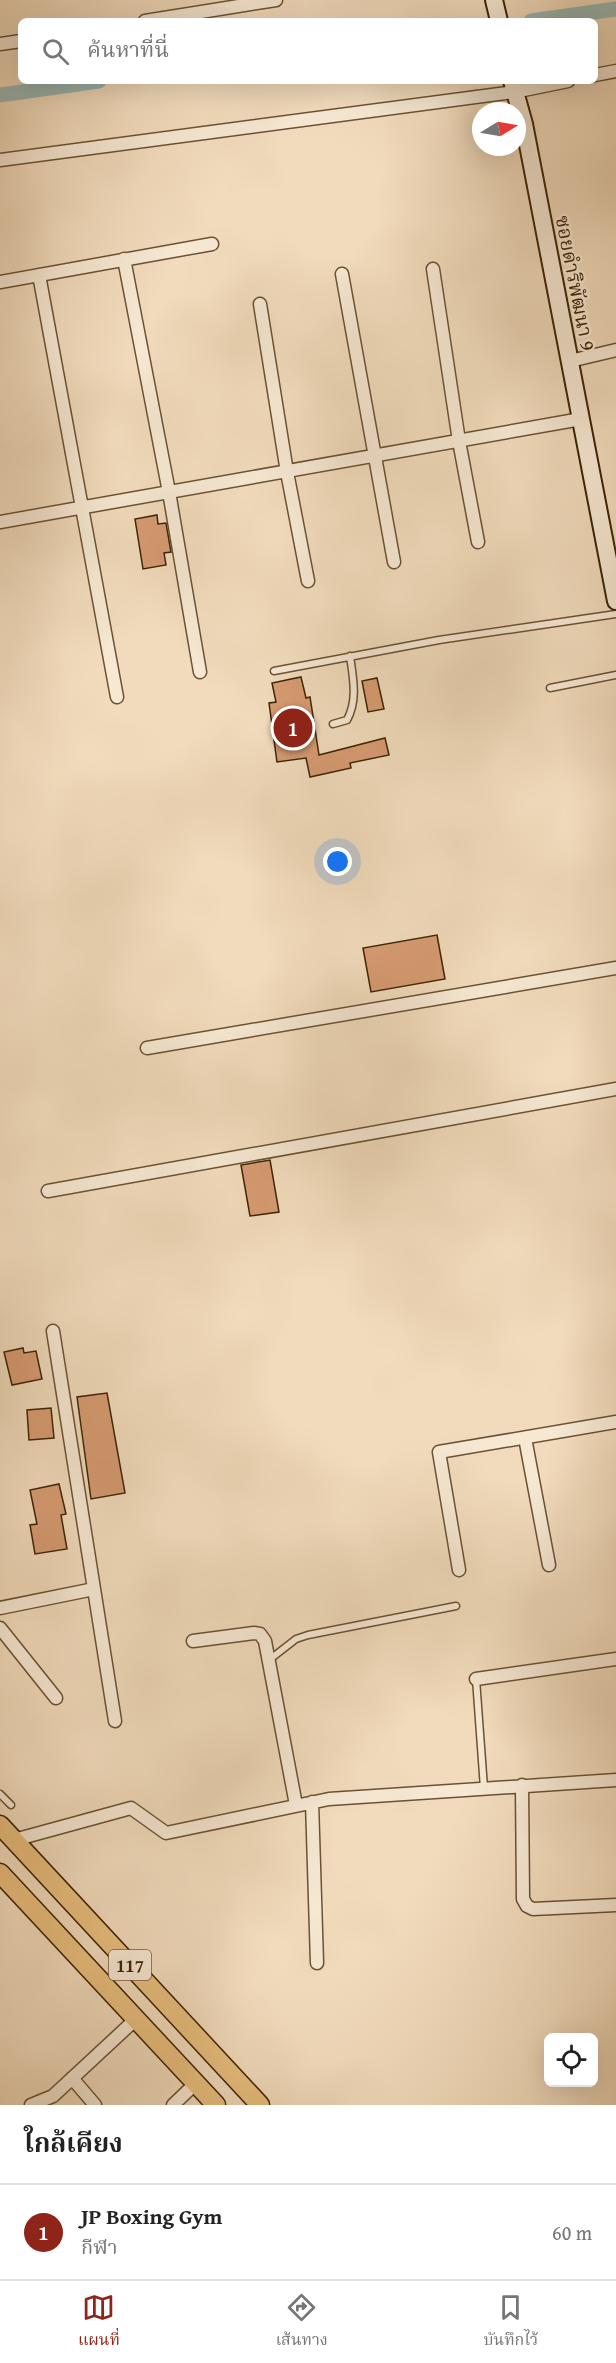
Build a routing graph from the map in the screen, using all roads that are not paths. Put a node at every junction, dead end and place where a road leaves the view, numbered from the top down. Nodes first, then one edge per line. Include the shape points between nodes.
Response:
1 (276, 0) edge
2 (494, 0) edge
3 (164, 18) edge
4 (498, 18) edge
5 (18, 41) edge
6 (0, 44) edge
7 (616, 71) edge
8 (598, 74) edge
9 (535, 84) edge
10 (513, 86) edge
11 (0, 160) edge
12 (212, 244) dead end
13 (124, 259) junction
14 (433, 269) dead end
15 (39, 274) junction
16 (342, 274) dead end
17 (0, 282) edge
18 (260, 304) dead end
19 (616, 350) edge
20 (570, 361) junction
21 (581, 419) junction
22 (459, 441) junction
23 (374, 456) junction
24 (287, 471) junction
25 (169, 492) junction
26 (83, 508) junction
27 (0, 522) edge
28 (478, 543) dead end
29 (394, 562) dead end
30 (613, 571) edge
31 (308, 581) dead end
32 (616, 601) edge
33 (616, 614) edge
34 (350, 656) junction
35 (274, 671) dead end
36 (200, 672) dead end
37 (616, 675) edge
38 (550, 688) dead end
39 (117, 698) dead end
40 (333, 724) dead end
41 (616, 968) edge
42 (147, 1048) dead end
43 (616, 1089) edge
44 (48, 1191) dead end
45 (53, 1331) dead end
46 (616, 1422) edge
47 (525, 1437) junction
48 (549, 1565) dead end
49 (459, 1570) dead end
50 (94, 1589) junction
51 (456, 1606) dead end
52 (0, 1608) edge
53 (0, 1628) edge
54 (193, 1641) dead end
55 (616, 1659) edge
56 (269, 1661) junction
57 (476, 1679) joint
58 (56, 1698) dead end
59 (115, 1721) dead end
60 (616, 1780) edge
61 (522, 1785) junction
62 (484, 1788) junction
63 (0, 1794) edge
64 (312, 1802) junction
65 (10, 1805) dead end
66 (296, 1805) junction
67 (0, 1825) edge
68 (14, 1840) junction
69 (0, 1873) edge
70 (616, 1905) edge
71 (317, 1963) dead end
72 (136, 2019) junction
73 (72, 2078) junction
74 (196, 2083) junction
75 (31, 2105) edge
76 (95, 2105) edge
77 (172, 2105) edge
78 (216, 2105) edge
79 (260, 2105) edge

1 - 3 street
2 - 4 street
5 - 6 street
7 - 8 street
9 - 10 street
10 - 11 street
10 - 20 street, ซอยดำริพัฒนา 9 via 524,124
12 - 13 street
13 - 15 street
13 - 25 street
14 - 22 street
15 - 17 street
15 - 26 street
16 - 23 street
18 - 24 street
19 - 20 street
20 - 21 street, ซอยดำริพัฒนา 9
21 - 22 street
21 - 30 street, ซอยดำริพัฒนา 9
22 - 23 street
22 - 28 street
23 - 24 street
23 - 29 street
24 - 25 street
24 - 31 street
25 - 26 street
25 - 36 street
26 - 27 street
26 - 39 street
30 - 32 street, ซอยดำริพัฒนา 9
33 - 34 lane
34 - 35 lane
34 - 40 lane via 354,704 347,720
37 - 38 lane
41 - 42 street
43 - 44 street
45 - 50 street
46 - 47 street
47 - 48 street
47 - 49 street via 439,1452
50 - 52 street
50 - 59 street
51 - 56 lane via 308,1635 296,1639
53 - 58 street
54 - 56 street via 260,1634
55 - 57 street
56 - 66 street
57 - 62 lane
60 - 61 street
61 - 62 street
61 - 70 street via 523,1899 527,1906 533,1909
62 - 64 street
63 - 65 lane
64 - 66 street
64 - 71 street
66 - 68 street via 165,1833 131,1808
67 - 68 main road, 117
68 - 79 main road, 117
69 - 72 main road, 117
72 - 73 street
72 - 74 main road, 117
73 - 75 street via 53,2097
73 - 76 street
74 - 77 street
74 - 78 main road, 117

